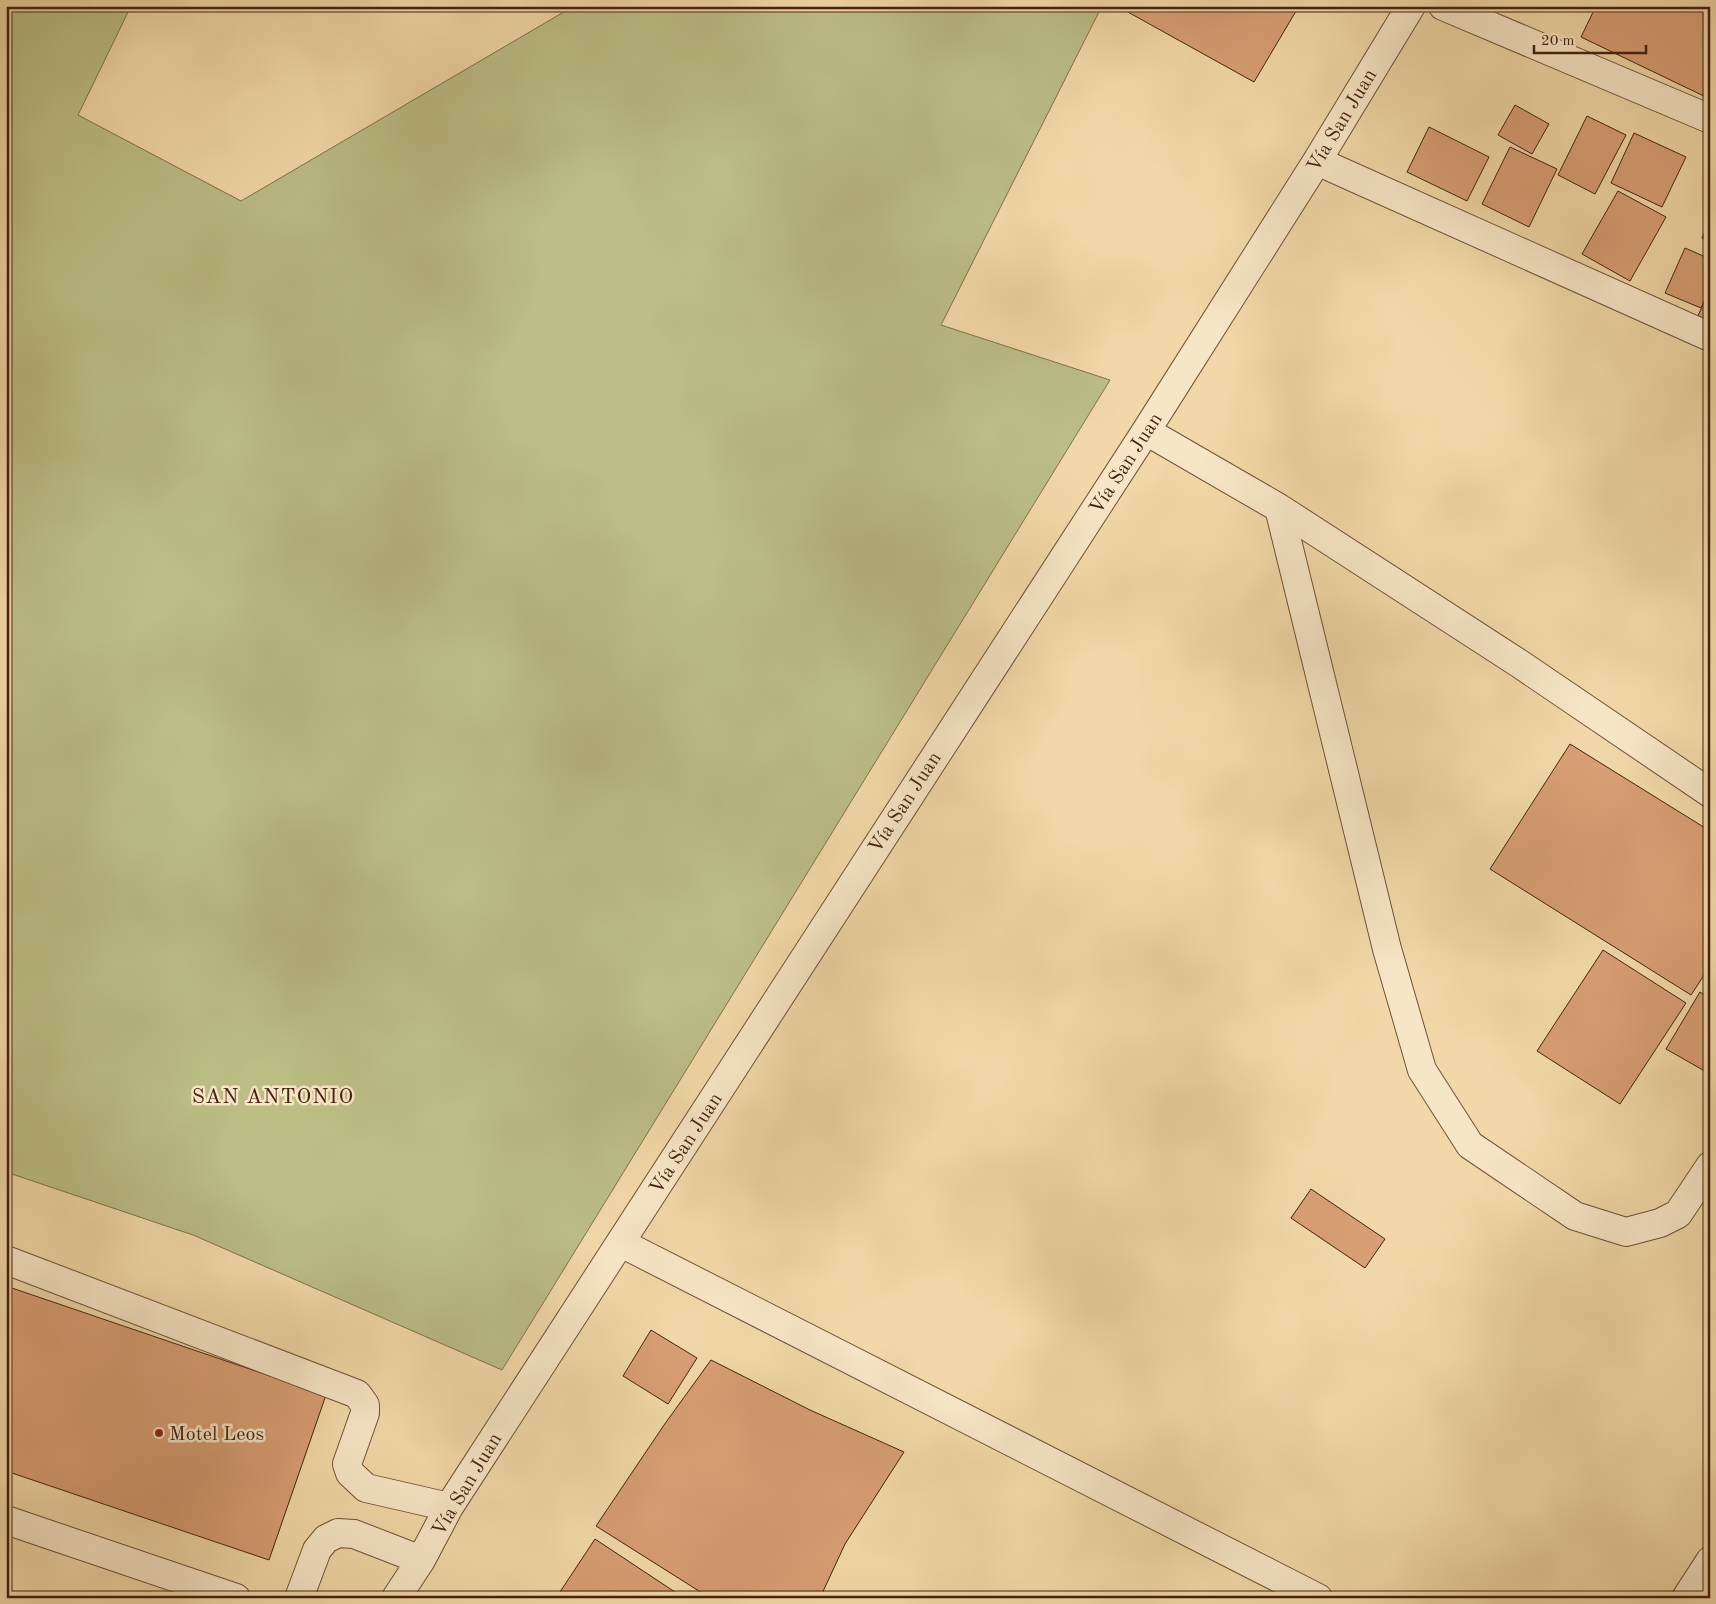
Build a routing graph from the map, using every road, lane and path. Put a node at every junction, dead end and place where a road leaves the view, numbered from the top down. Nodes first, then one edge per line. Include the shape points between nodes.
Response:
1 (1411, 6) edge
2 (1443, 6) edge
3 (1710, 119) edge
4 (1317, 161) junction
5 (1710, 337) edge
6 (1146, 431) junction
7 (1279, 508) junction
8 (1710, 793) edge
9 (1710, 1166) edge
10 (620, 1243) junction
11 (6, 1260) edge
12 (449, 1507) junction
13 (6, 1520) edge
14 (421, 1560) junction
15 (1710, 1561) edge
16 (236, 1598) edge
17 (299, 1598) edge
18 (396, 1598) edge
19 (1318, 1598) edge
20 (1686, 1598) edge

1 - 4 street, Vía San Juan
2 - 3 street
4 - 5 street
4 - 6 street, Vía San Juan
6 - 7 street
6 - 10 street, Vía San Juan
7 - 8 street via 1520,664
7 - 9 street via 1387,949 1422,1070 1470,1145 1575,1216 1626,1232 1660,1223 1678,1214
10 - 12 street, Vía San Juan
10 - 19 street
11 - 12 street via 358,1394 365,1405 365,1413 347,1464 350,1473 366,1488
12 - 14 street, Vía San Juan
13 - 16 street
14 - 17 street via 354,1534 338,1533 326,1539 317,1550
14 - 18 street, Vía San Juan
15 - 20 street

